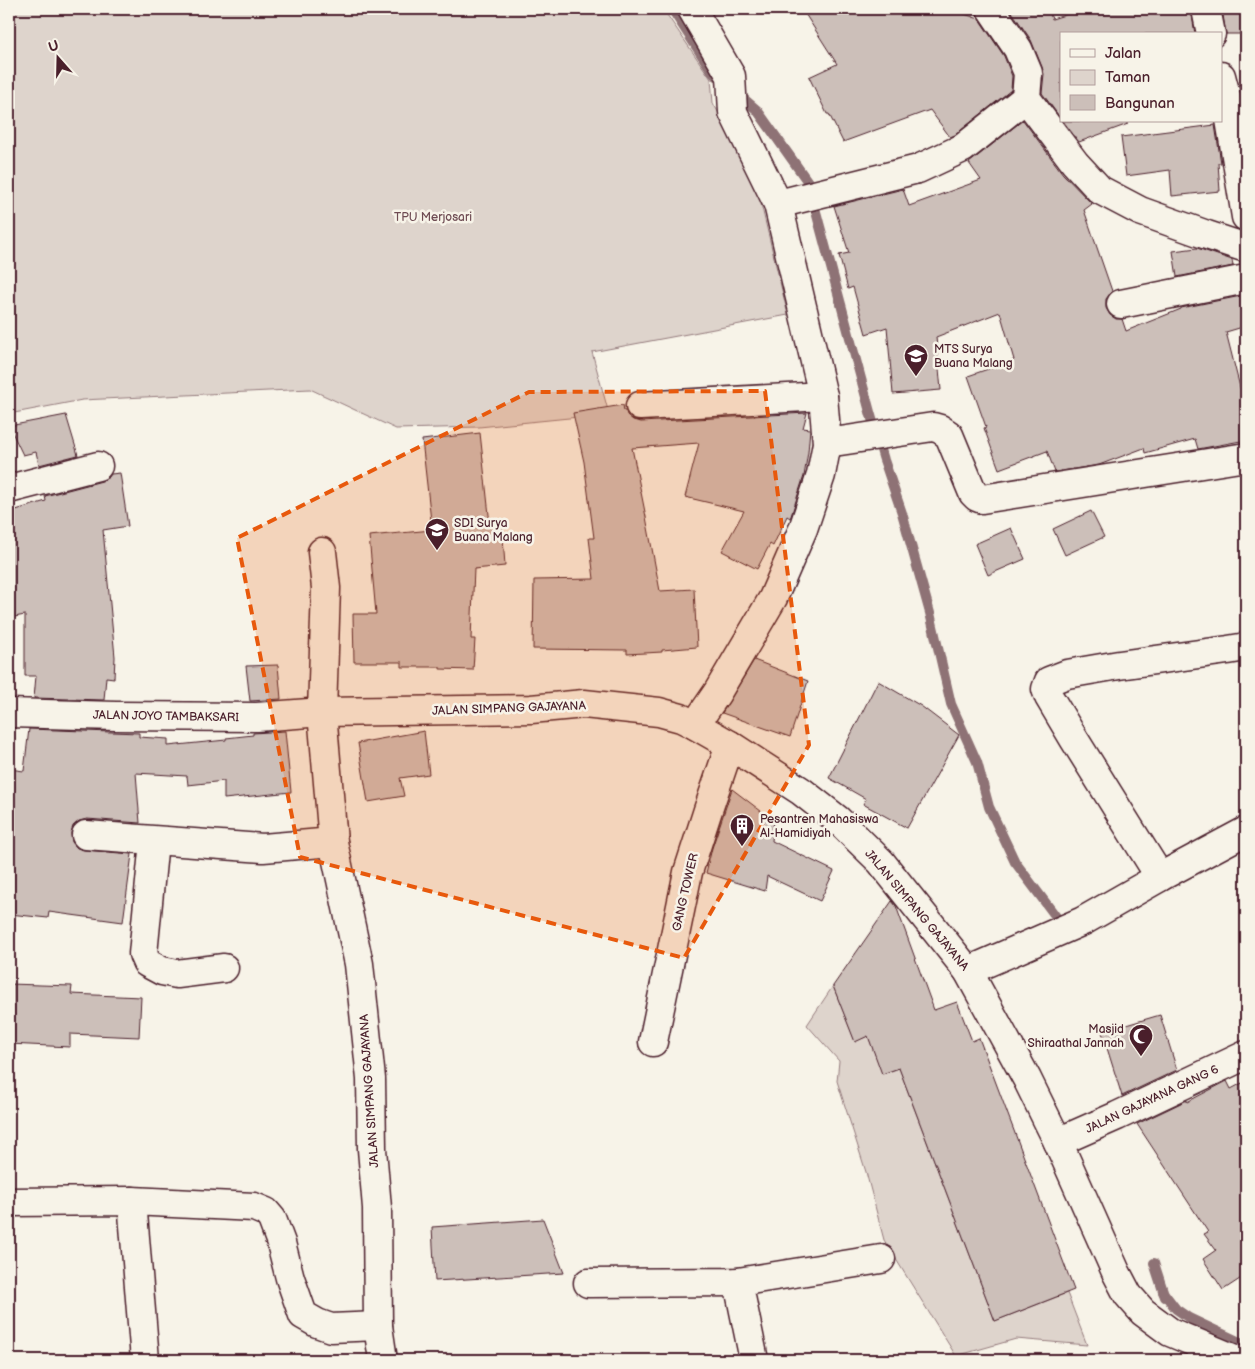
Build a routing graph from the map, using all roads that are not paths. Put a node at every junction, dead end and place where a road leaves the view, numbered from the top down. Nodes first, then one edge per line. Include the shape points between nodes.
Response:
1 (692, 9) edge
2 (991, 9) edge
3 (1206, 9) edge
4 (1212, 32) edge
5 (1222, 81) edge
6 (1026, 98) junction
7 (1243, 178) edge
8 (787, 202) junction
9 (1246, 217) edge
10 (1246, 248) edge
11 (1246, 279) edge
12 (1121, 304) dead end
13 (823, 396) junction
14 (640, 406) dead end
15 (827, 443) junction
16 (1246, 456) edge
17 (98, 466) dead end
18 (9, 489) edge
19 (322, 552) dead end
20 (1246, 646) edge
21 (322, 712) junction
22 (9, 713) edge
23 (694, 725) junction
24 (730, 745) junction
25 (1246, 831) edge
26 (86, 835) dead end
27 (154, 841) junction
28 (333, 842) junction
29 (1160, 877) junction
30 (224, 968) dead end
31 (968, 971) junction
32 (653, 1042) dead end
33 (1246, 1055) edge
34 (1058, 1142) junction
35 (132, 1201) junction
36 (9, 1202) edge
37 (880, 1259) dead end
38 (738, 1282) junction
39 (588, 1283) dead end
40 (378, 1326) junction
41 (145, 1360) edge
42 (383, 1360) edge
43 (754, 1360) edge
44 (1237, 1360) edge

1 - 8 street via 731,76 733,112
2 - 6 street via 1018,49 1028,73
3 - 4 street
5 - 7 street
6 - 8 street via 963,148 918,170
6 - 10 street via 1075,163 1100,190 1140,211
7 - 9 street
8 - 13 street
11 - 12 street
13 - 14 street
13 - 15 street
15 - 16 street via 933,427 940,429 949,435 973,493 982,499
15 - 23 street via 821,475 803,529 773,598 717,694
17 - 18 street
19 - 21 street via 326,588
20 - 29 street via 1067,674 1049,681 1046,689
21 - 22 street, JALAN JOYO TAMBAKSARI via 257,717
21 - 23 street, JALAN SIMPANG GAJAYANA via 531,709 584,704 659,712
21 - 28 street, JALAN SIMPANG GAJAYANA
23 - 24 street, JALAN SIMPANG GAJAYANA
24 - 31 street, JALAN SIMPANG GAJAYANA via 801,791 838,820 881,862
24 - 32 street, GANG TOWER via 688,872
25 - 29 street
26 - 27 street
27 - 28 street via 263,848
27 - 30 street via 143,954 148,963 162,971 177,974
28 - 40 street, JALAN SIMPANG GAJAYANA via 359,964 366,1032 377,1208
29 - 31 street via 1083,920
31 - 34 street, JALAN SIMPANG GAJAYANA
33 - 34 street, JALAN GAJAYANA GANG 6
34 - 44 street, JALAN SIMPANG GAJAYANA via 1128,1295 1143,1312 1170,1332
35 - 36 street
35 - 40 street via 254,1206 266,1212 281,1243 303,1315 332,1328
35 - 41 street
37 - 38 street
38 - 39 street
38 - 43 street
40 - 42 street, JALAN SIMPANG GAJAYANA

